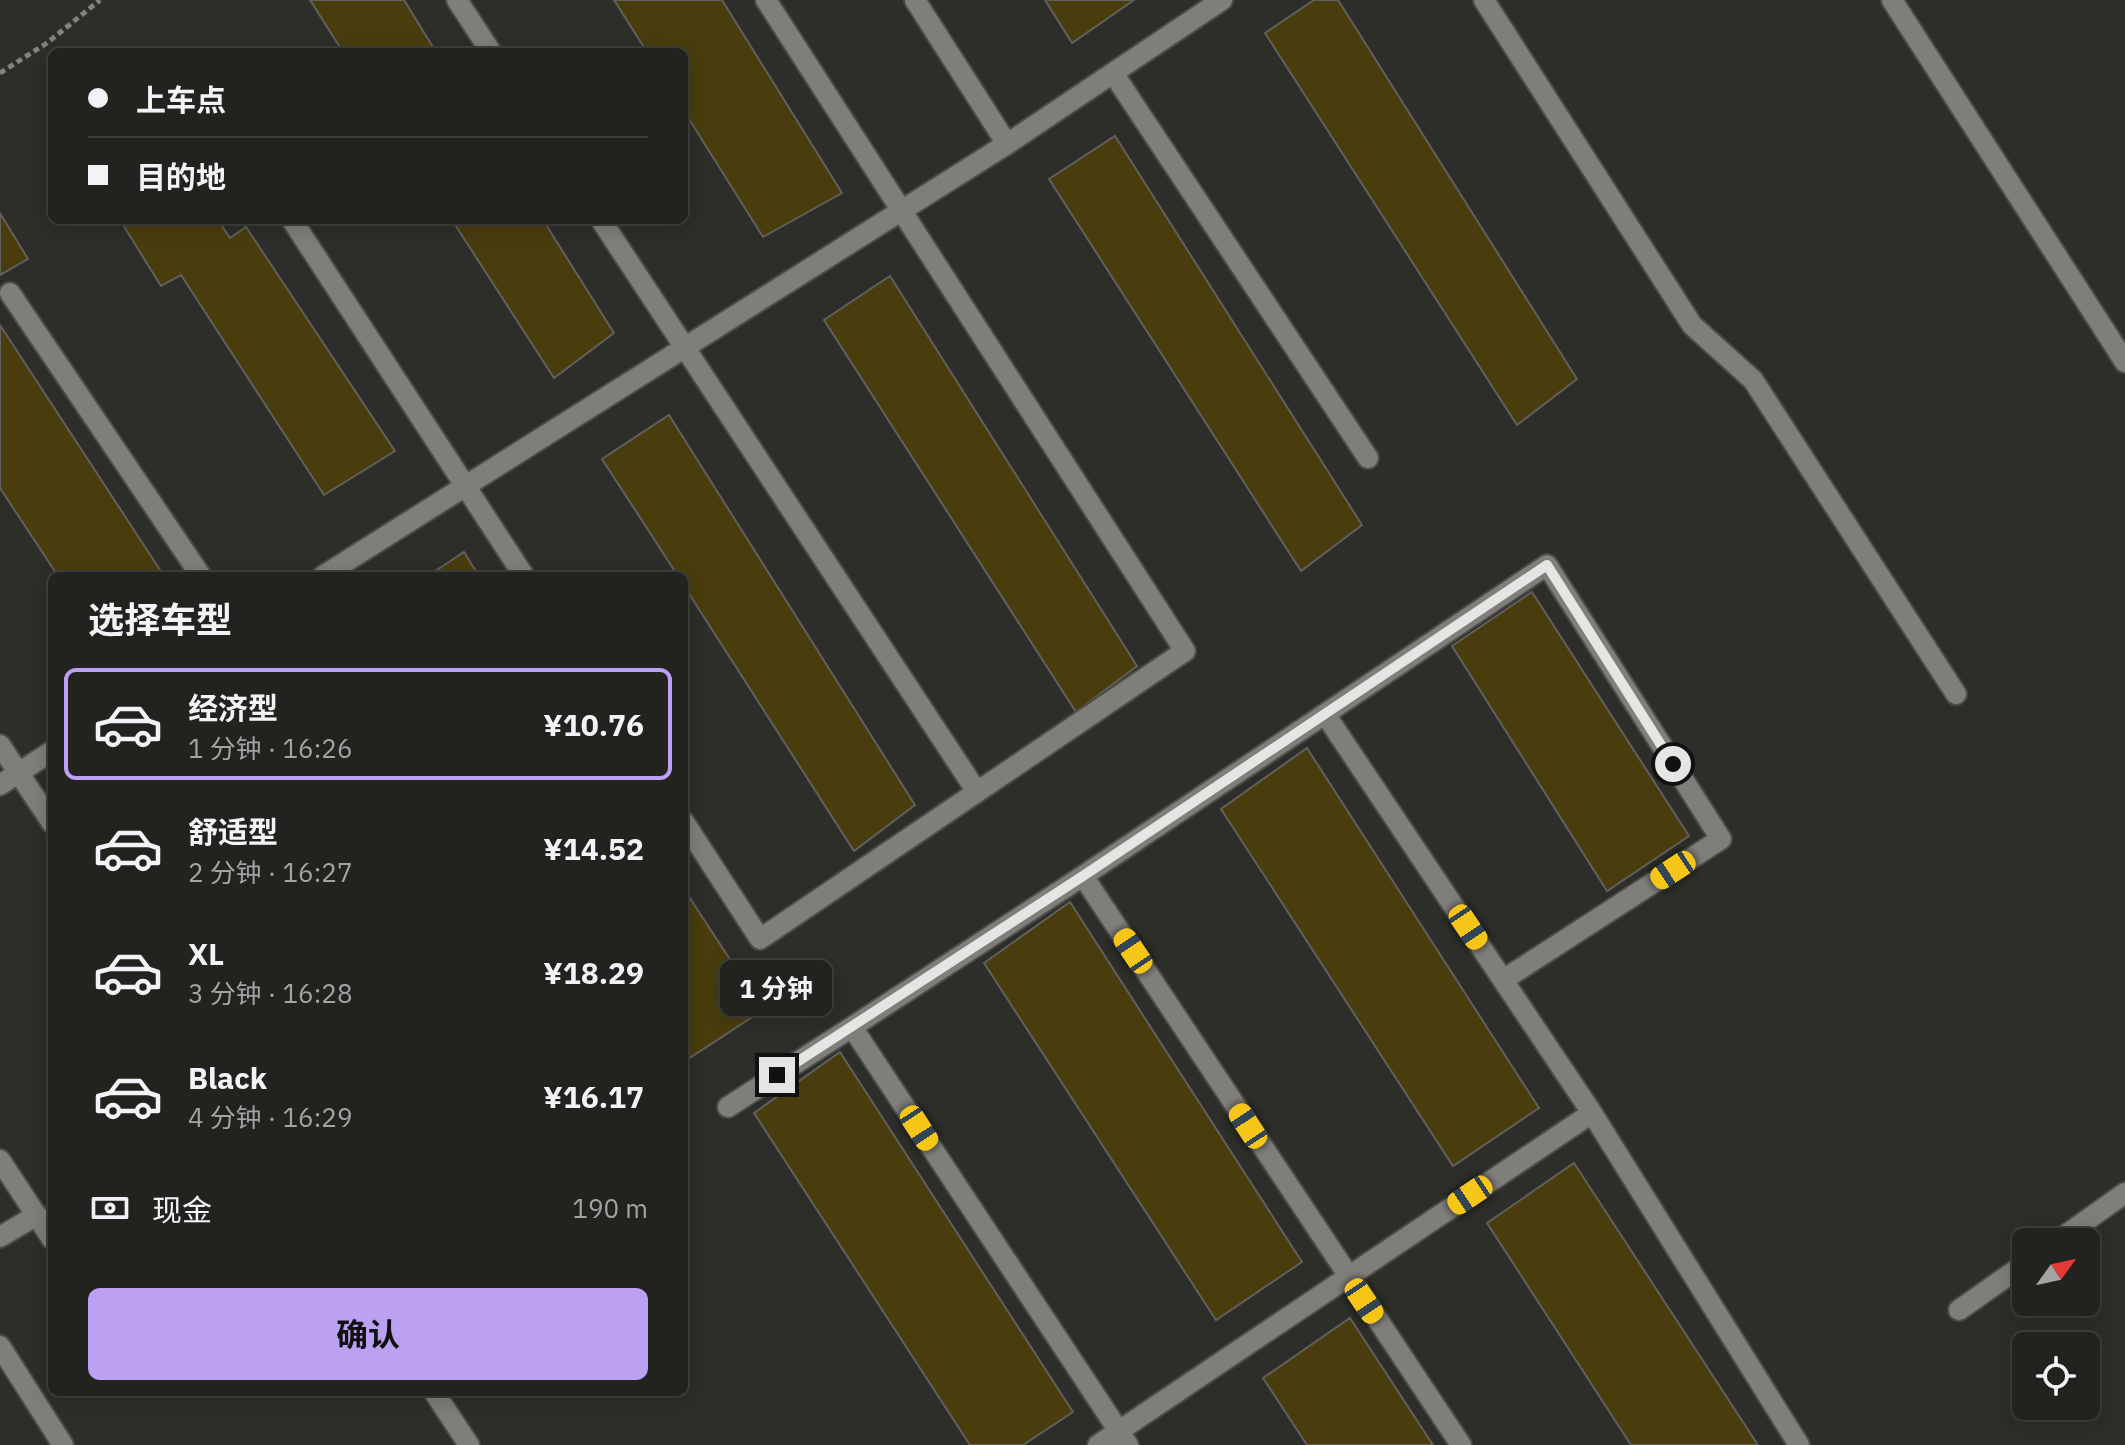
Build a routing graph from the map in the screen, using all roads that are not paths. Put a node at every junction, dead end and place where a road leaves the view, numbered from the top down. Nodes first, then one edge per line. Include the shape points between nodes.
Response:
1 (457, 0) edge
2 (766, 0) edge
3 (915, 0) edge
4 (1222, 0) edge
5 (1484, 0) edge
6 (1892, 0) edge
7 (1199, 6) edge
8 (488, 48) edge
9 (1113, 73) junction
10 (1007, 144) junction
11 (902, 211) junction
12 (295, 224) edge
13 (604, 224) edge
14 (10, 293) dead end
15 (684, 347) junction
16 (2125, 362) edge
17 (1368, 458) dead end
18 (465, 486) junction
19 (198, 572) edge
20 (329, 572) edge
21 (521, 572) edge
22 (1956, 694) dead end
23 (1325, 714) junction
24 (0, 745) edge
25 (48, 754) edge
26 (19, 773) junction
27 (0, 785) edge
28 (977, 792) junction
29 (48, 817) edge
30 (688, 828) edge
31 (1083, 876) junction
32 (1503, 980) junction
33 (852, 1027) junction
34 (728, 1107) dead end
35 (1592, 1113) junction
36 (0, 1160) edge
37 (2125, 1193) edge
38 (37, 1215) junction
39 (2076, 1228) edge
40 (48, 1233) edge
41 (0, 1237) edge
42 (2012, 1273) edge
43 (1348, 1277) junction
44 (1959, 1310) dead end
45 (0, 1346) edge
46 (437, 1396) edge
47 (1123, 1438) edge
48 (63, 1445) edge
49 (469, 1445) edge
50 (1098, 1445) edge
51 (1461, 1445) edge
52 (1799, 1445) edge

1 - 8 street
2 - 11 street
3 - 10 street
4 - 7 street
5 - 22 street via 1692,325 1753,380
6 - 16 street
7 - 9 street
9 - 10 street
9 - 17 street
10 - 11 street
11 - 15 street
11 - 28 street via 1185,651
12 - 18 street
13 - 15 street
14 - 19 street
15 - 18 street
15 - 28 street
18 - 20 street
18 - 21 street
23 - 31 street
23 - 32 street
23 - 32 street via 1547,565 1721,839
24 - 26 street
25 - 26 street
26 - 27 street
26 - 29 street
28 - 30 street via 760,939
31 - 33 street
31 - 43 street
32 - 35 street
33 - 34 street
33 - 47 street
35 - 43 street
35 - 52 street
36 - 38 street
37 - 39 street
38 - 40 street
38 - 41 street
42 - 44 street
43 - 47 street
43 - 51 street
45 - 48 street
46 - 49 street
47 - 50 street

